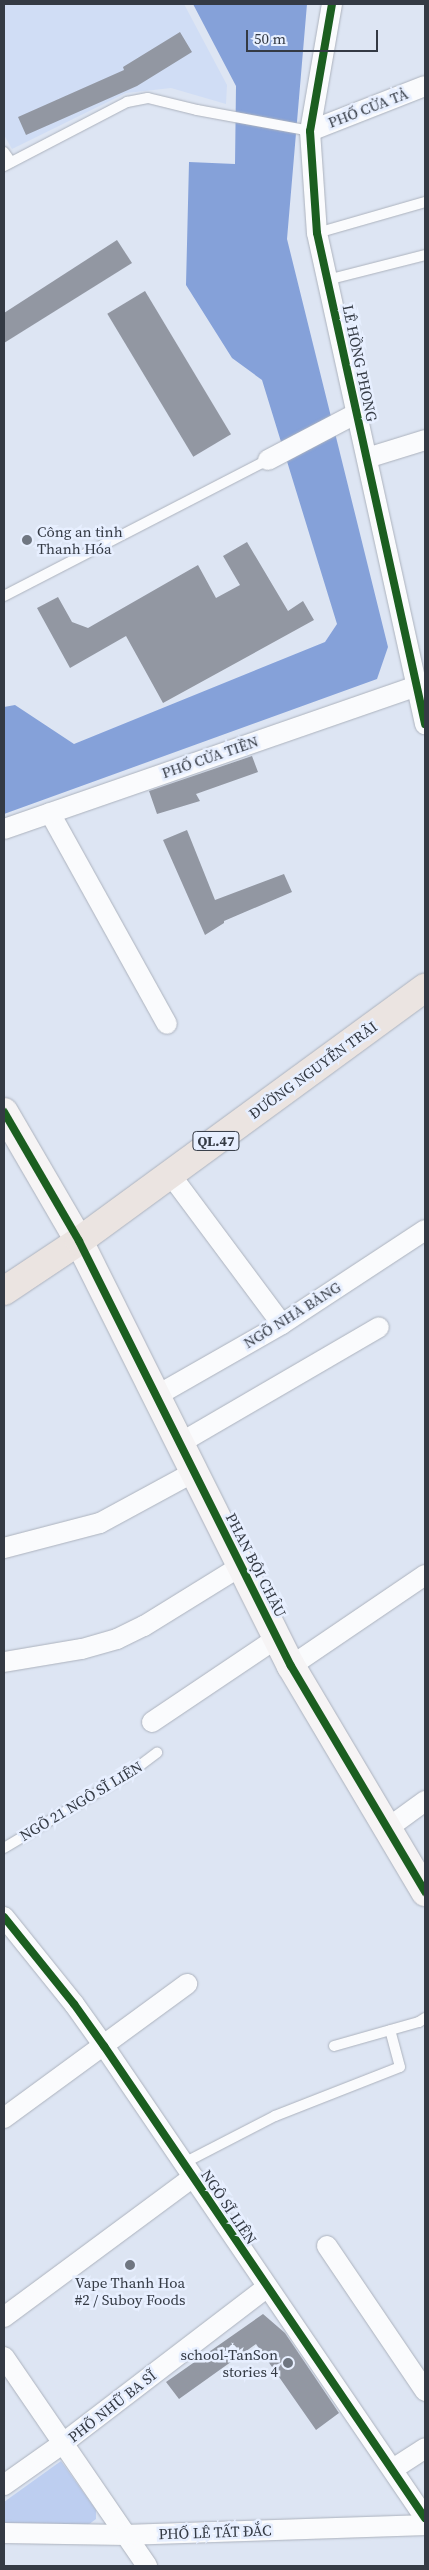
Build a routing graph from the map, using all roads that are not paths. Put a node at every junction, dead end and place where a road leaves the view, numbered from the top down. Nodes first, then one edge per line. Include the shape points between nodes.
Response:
1 (332, 4) edge
2 (425, 86) edge
3 (305, 130) junction
4 (4, 152) edge
5 (7, 164) edge
6 (425, 202) edge
7 (317, 233) junction
8 (425, 254) edge
9 (327, 280) junction
10 (357, 413) junction
11 (425, 440) edge
12 (367, 458) junction
13 (268, 460) joint
14 (4, 596) edge
15 (417, 686) junction
16 (425, 724) edge
17 (50, 813) junction
18 (4, 829) edge
19 (425, 988) edge
20 (167, 1024) dead end
21 (4, 1112) edge
22 (170, 1174) junction
23 (425, 1230) edge
24 (79, 1241) junction
25 (4, 1291) edge
26 (282, 1324) junction
27 (379, 1327) dead end
28 (156, 1396) junction
29 (180, 1443) junction
30 (194, 1472) junction
31 (4, 1548) edge
32 (241, 1566) junction
33 (425, 1575) edge
34 (277, 1638) junction
35 (4, 1662) edge
36 (291, 1666) junction
37 (152, 1722) dead end
38 (157, 1753) dead end
39 (425, 1801) edge
40 (388, 1828) junction
41 (4, 1848) edge
42 (425, 1892) edge
43 (4, 1918) edge
44 (187, 1984) dead end
45 (425, 2018) edge
46 (390, 2030) junction
47 (104, 2046) junction
48 (334, 2046) dead end
49 (4, 2118) edge
50 (188, 2171) junction
51 (327, 2246) dead end
52 (267, 2287) junction
53 (4, 2317) edge
54 (4, 2357) edge
55 (425, 2391) edge
56 (62, 2444) junction
57 (425, 2448) edge
58 (393, 2469) junction
59 (4, 2485) edge
60 (425, 2518) edge
61 (425, 2526) edge
62 (4, 2534) edge
63 (126, 2535) junction
64 (147, 2566) edge

1 - 3 street, LÊ HỒNG PHONG
2 - 3 street, PHỐ CỬA TẢ
3 - 5 lane via 148,98 127,102
3 - 7 street, LÊ HỒNG PHONG
4 - 5 lane
6 - 7 lane
7 - 9 street, LÊ HỒNG PHONG
8 - 9 lane
9 - 10 street, LÊ HỒNG PHONG
10 - 12 street, LÊ HỒNG PHONG
10 - 13 street
11 - 12 street
12 - 15 street, LÊ HỒNG PHONG
13 - 14 lane
15 - 16 street, LÊ HỒNG PHONG
15 - 17 street, PHỐ CỬA TIỀN
17 - 18 street, PHỐ CỬA TIỀN
17 - 20 street
19 - 22 highway, ĐƯỜNG NGUYỄN TRÃI / QL.47
21 - 24 street, PHAN BỘI CHÂU
22 - 24 highway, ĐƯỜNG NGUYỄN TRÃI / QL.47
22 - 26 street
23 - 26 street, NGÕ NHÀ BẢNG
24 - 25 highway, ĐƯỜNG NGUYỄN TRÃI / QL.47
24 - 28 street, PHAN BỘI CHÂU
26 - 28 street, NGÕ NHÀ BẢNG
27 - 29 street
28 - 29 street, PHAN BỘI CHÂU
29 - 30 street, PHAN BỘI CHÂU
30 - 31 street via 100,1523
30 - 32 street, PHAN BỘI CHÂU
32 - 34 street, PHAN BỘI CHÂU
32 - 35 street via 117,1639 82,1649
33 - 36 street
34 - 36 street, PHAN BỘI CHÂU
34 - 37 street
36 - 40 street, PHAN BỘI CHÂU
38 - 41 lane, NGÕ 21 NGÔ SĨ LIÊN
39 - 40 street
40 - 42 street, PHAN BỘI CHÂU
43 - 47 street, NGÔ SĨ LIÊN
44 - 47 street
45 - 46 lane
46 - 48 lane
46 - 50 lane via 400,2067 275,2116
47 - 49 street
47 - 50 street, NGÔ SĨ LIÊN
50 - 52 street, NGÔ SĨ LIÊN
50 - 53 street
51 - 55 street
52 - 56 street, PHÕ NHỮ BA SĨ
52 - 58 street, NGÔ SĨ LIÊN
54 - 56 street
56 - 59 street, PHÕ NHỮ BA SĨ
56 - 63 street
57 - 58 street
58 - 60 street, NGÔ SĨ LIÊN
61 - 63 street, PHỐ LÊ TẤT ĐẮC
62 - 63 street, PHỐ LÊ TẤT ĐẮC
63 - 64 street

